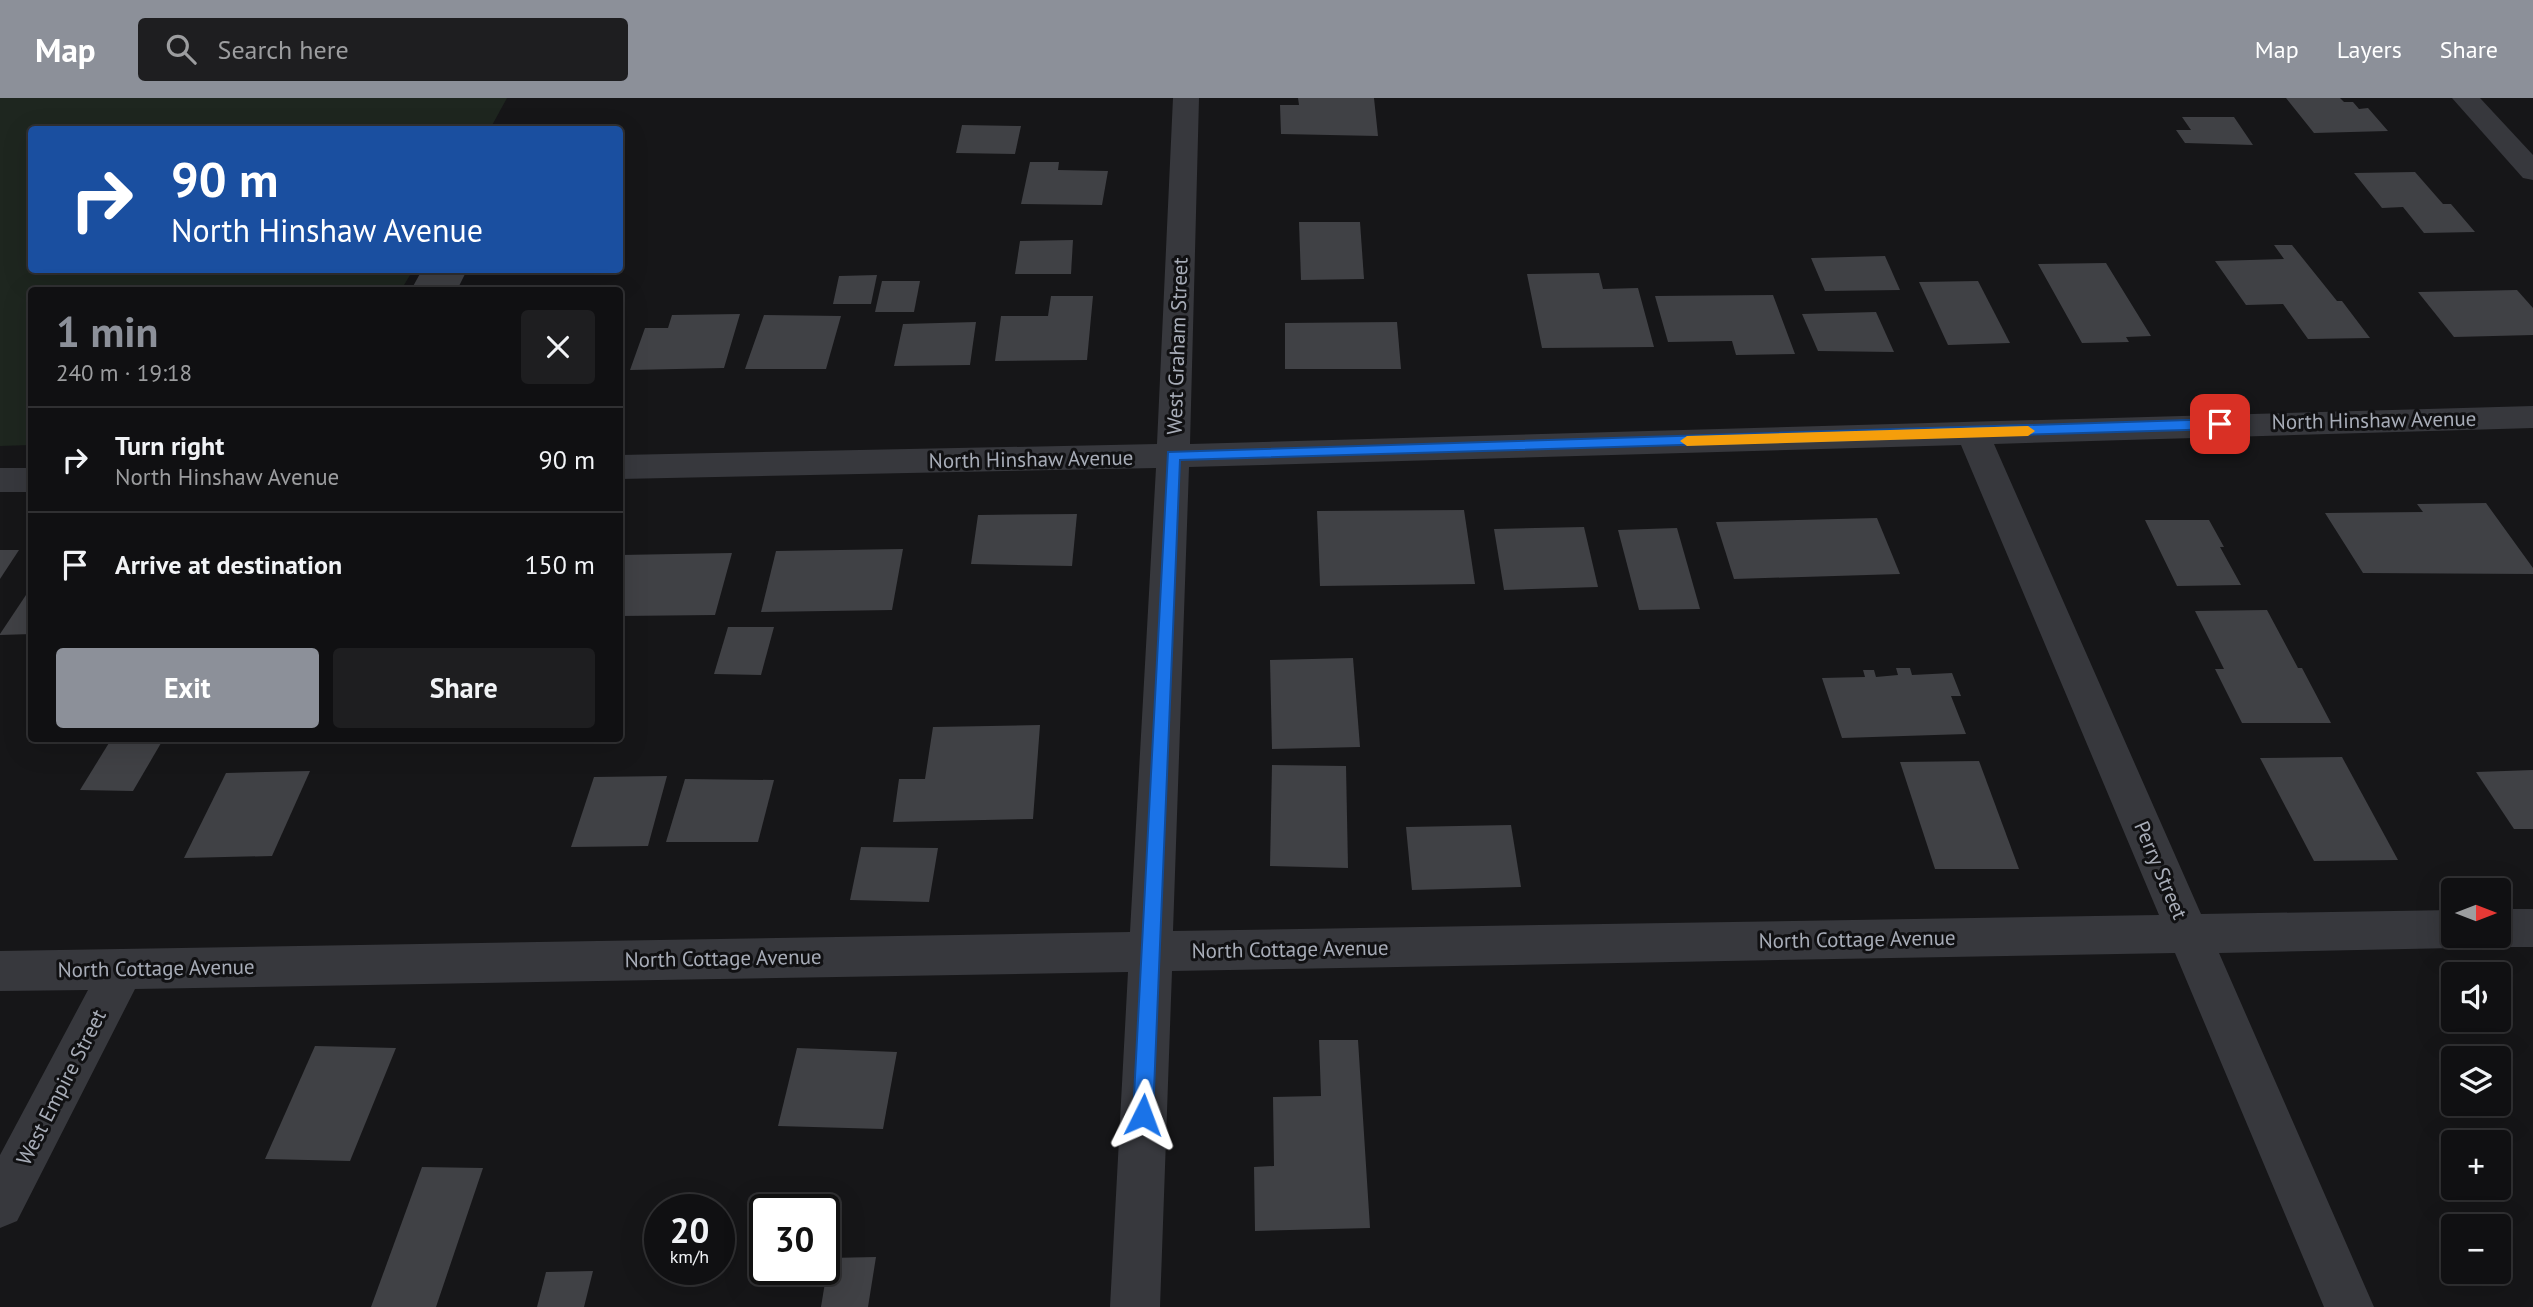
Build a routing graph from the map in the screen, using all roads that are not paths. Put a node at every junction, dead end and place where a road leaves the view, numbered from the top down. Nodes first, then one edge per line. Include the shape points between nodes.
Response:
1 (1186, 98) edge
2 (2465, 98) edge
3 (2533, 172) edge
4 (2533, 416) edge
5 (1973, 433) junction
6 (1173, 456) junction
7 (623, 467) edge
8 (0, 480) edge
9 (28, 480) edge
10 (2511, 928) edge
11 (2533, 928) edge
12 (2441, 929) edge
13 (2189, 934) junction
14 (1150, 951) junction
15 (122, 969) junction
16 (0, 971) edge
17 (0, 1204) edge
18 (1135, 1307) edge
19 (2349, 1307) edge

1 - 6 street, West Graham Street
2 - 3 street
4 - 5 street, North Hinshaw Avenue
5 - 6 street, North Hinshaw Avenue
5 - 13 street, Perry Street
6 - 7 street, North Hinshaw Avenue
6 - 14 street, West Graham Street
8 - 9 street
10 - 11 street
12 - 13 street, North Cottage Avenue
13 - 14 street, North Cottage Avenue
13 - 19 street, Perry Street
14 - 15 street, North Cottage Avenue
14 - 18 street, West Graham Street
15 - 16 street, North Cottage Avenue
15 - 17 street, West Empire Street

